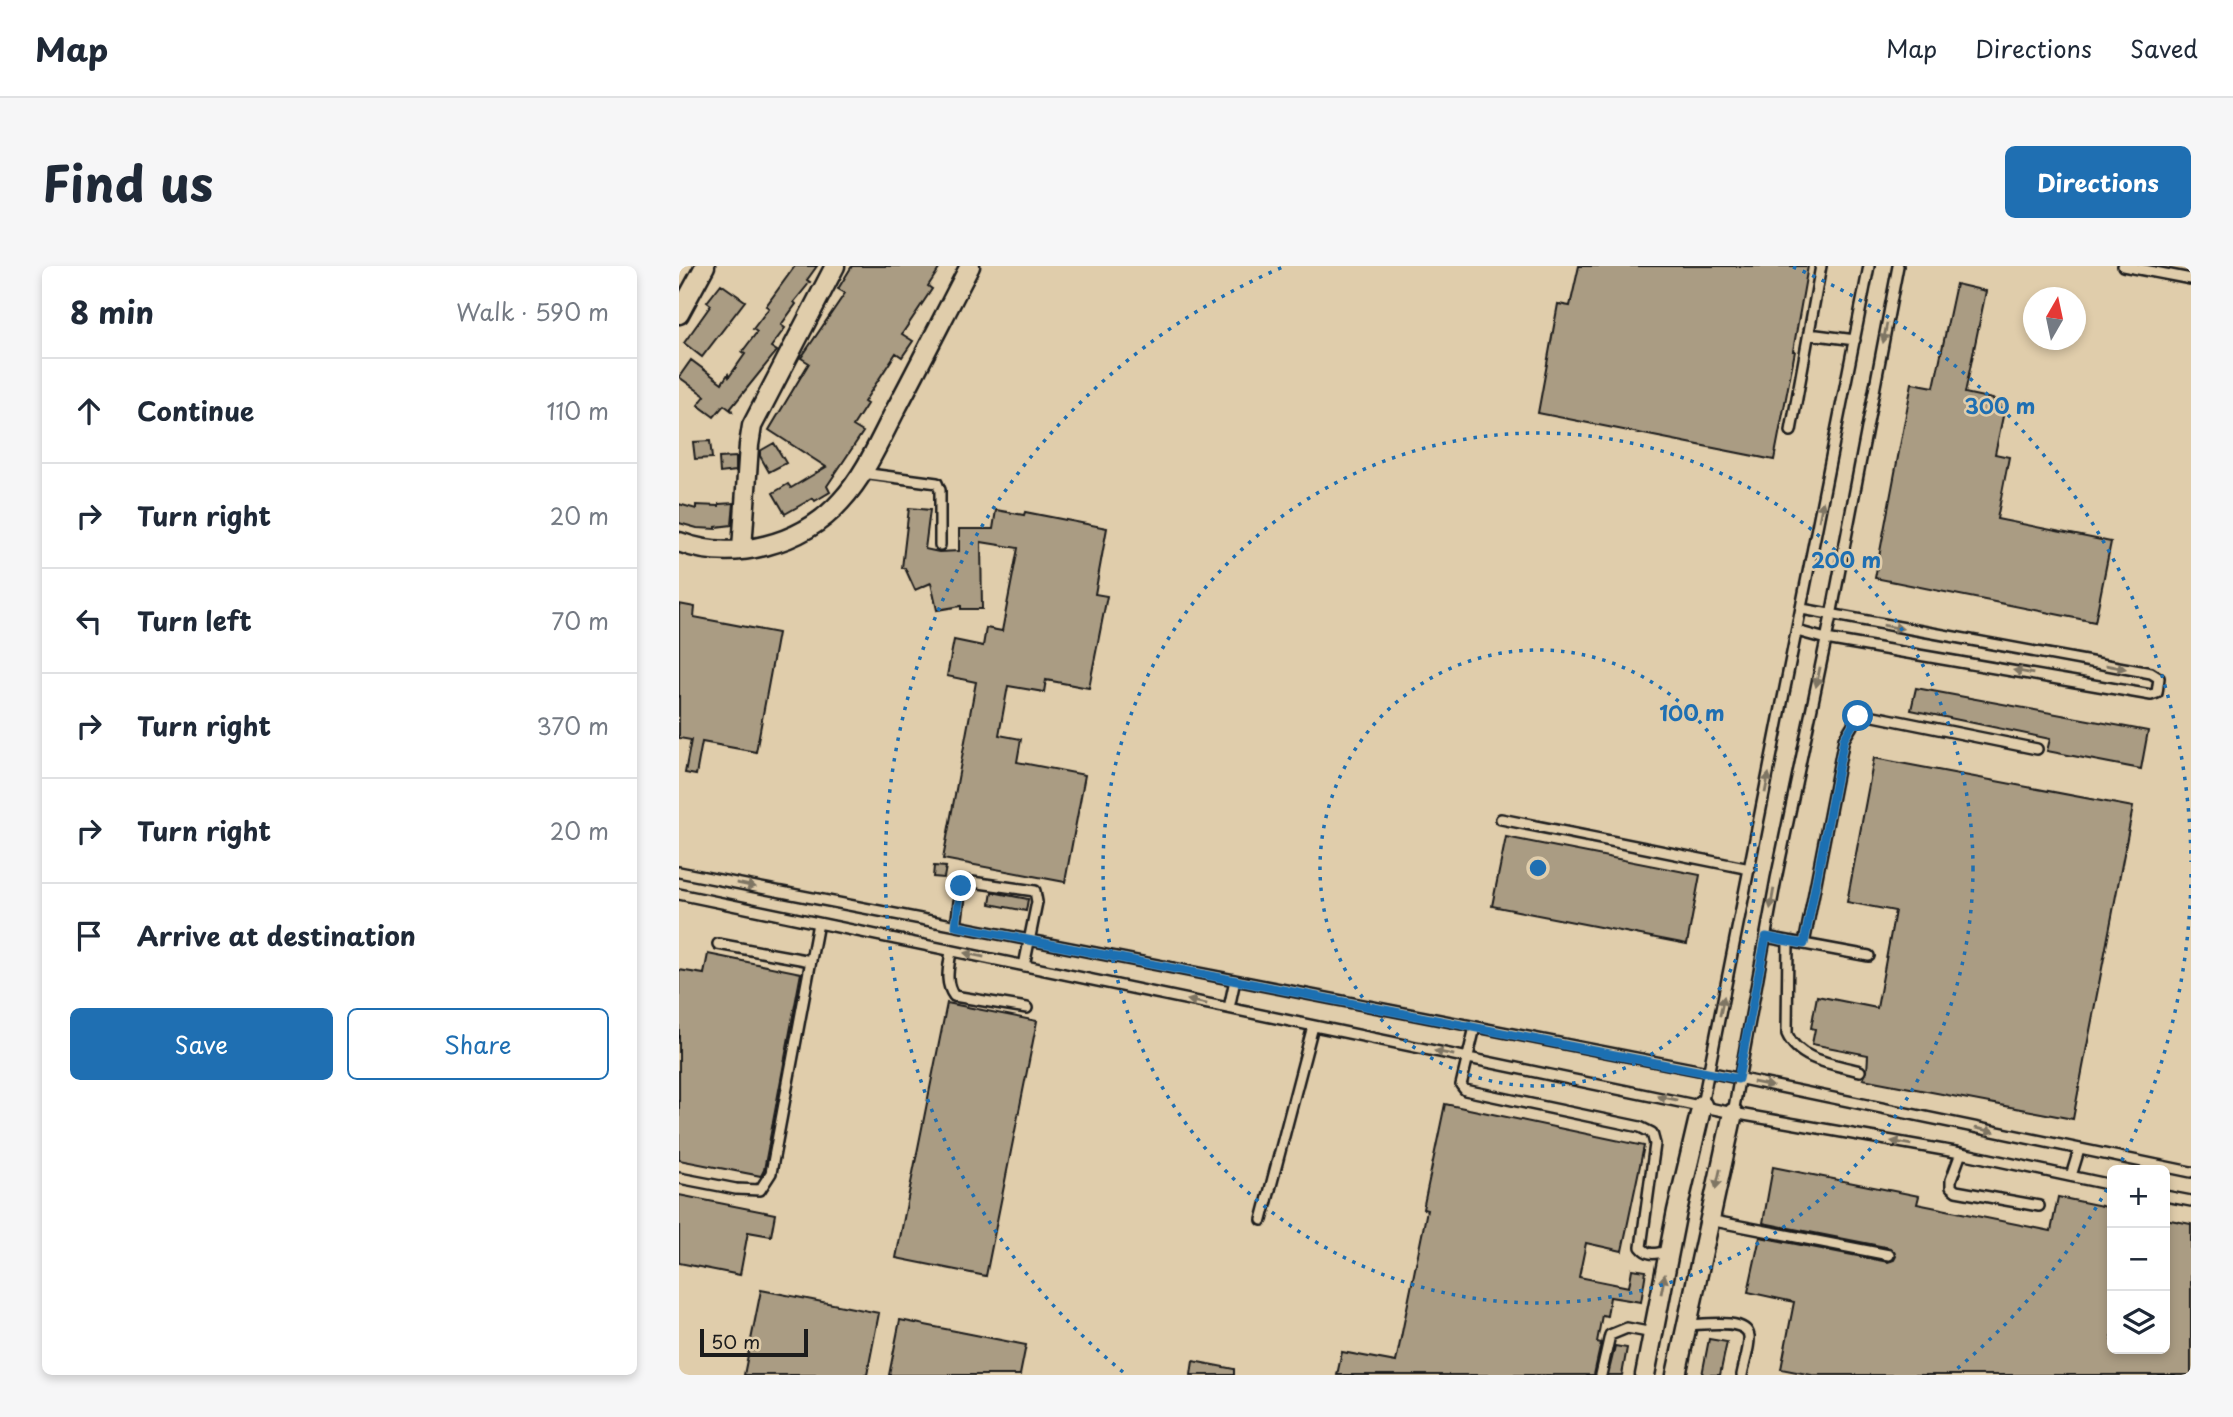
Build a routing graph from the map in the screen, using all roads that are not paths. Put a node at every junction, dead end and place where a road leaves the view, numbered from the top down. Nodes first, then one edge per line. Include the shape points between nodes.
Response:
1 (705, 266) edge
2 (835, 266) edge
3 (969, 266) edge
4 (1821, 266) edge
5 (1869, 266) edge
6 (1898, 266) edge
7 (2123, 266) edge
8 (2191, 279) edge
9 (679, 314) edge
10 (1809, 334) junction
11 (1854, 340) junction
12 (1791, 431) dead end
13 (860, 473) junction
14 (679, 542) edge
15 (940, 545) dead end
16 (742, 550) junction
17 (1802, 608) junction
18 (1831, 616) junction
19 (1797, 631) junction
20 (1826, 639) junction
21 (2037, 749) dead end
22 (1501, 819) dead end
23 (1750, 869) junction
24 (679, 872) edge
25 (679, 894) edge
26 (818, 923) junction
27 (956, 926) junction
28 (1766, 937) junction
29 (1031, 941) junction
30 (1788, 941) junction
31 (718, 944) dead end
32 (1804, 944) junction
33 (951, 951) junction
34 (1869, 956) dead end
35 (811, 961) junction
36 (1024, 966) junction
37 (1235, 980) junction
38 (1027, 1008) dead end
39 (1229, 1009) junction
40 (1313, 1026) junction
41 (1475, 1027) junction
42 (1469, 1058) junction
43 (1860, 1071) dead end
44 (1708, 1072) junction
45 (1738, 1079) junction
46 (1702, 1105) junction
47 (1733, 1113) junction
48 (2079, 1150) junction
49 (1961, 1153) junction
50 (2191, 1172) edge
51 (2071, 1177) junction
52 (679, 1178) edge
53 (2107, 1184) edge
54 (2170, 1197) edge
55 (2191, 1201) edge
56 (2039, 1206) dead end
57 (1262, 1220) dead end
58 (1709, 1220) junction
59 (1669, 1251) junction
60 (1889, 1255) dead end
61 (1687, 1325) junction
62 (1653, 1333) junction
63 (1601, 1375) edge
64 (1644, 1375) edge
65 (1677, 1375) edge
66 (1742, 1375) edge

1 - 9 street
2 - 16 street via 752,426
3 - 13 street
4 - 10 lane
5 - 11 lane
6 -> 18 lane
7 - 8 lane
10 - 11 lane
10 - 12 lane
17 -> 11 lane
13 - 15 lane via 937,482
13 - 16 street via 842,501 796,535
14 - 16 street via 721,551
17 - 18 lane
17 - 19 lane
18 - 20 lane
18 -> 20 lane via 2151,673 2159,678 2159,685 2151,695
19 - 20 lane
23 -> 19 lane
20 -> 28 lane
21 - 32 lane via 1858,716 1844,739
22 - 23 lane
44 -> 23 lane
24 -> 27 lane
25 - 26 lane
26 - 33 lane
26 - 35 lane
27 - 29 lane
27 - 29 lane via 965,881 1035,891
28 - 30 lane
28 - 45 lane
29 - 36 lane
29 - 37 lane
30 - 32 lane
30 - 43 lane via 1787,1034 1793,1046 1804,1055
31 - 35 lane
32 - 34 lane
36 -> 33 lane
33 - 38 lane via 948,981 954,996
35 - 52 lane via 771,1173 760,1190
39 -> 36 lane
37 - 39 lane
37 - 41 lane
39 - 40 lane
42 -> 40 lane
40 - 57 lane
41 - 42 lane
41 - 44 lane
46 -> 42 lane
42 - 59 lane via 1461,1084 1465,1090 1652,1133 1655,1144 1640,1247 1652,1254
44 - 45 lane
44 - 46 lane
45 - 47 lane
45 -> 48 lane
46 - 47 lane
46 - 59 street
49 -> 47 lane
47 -> 58 street
48 - 50 lane
48 - 51 lane
49 - 51 lane
49 - 56 lane via 1951,1180 1956,1191
51 - 53 lane
54 - 55 lane
58 - 60 lane
58 - 61 street
62 -> 59 street
61 - 65 street
61 - 66 lane via 1734,1323 1744,1327 1749,1335
62 - 63 lane via 1627,1328 1610,1335
62 - 64 street

